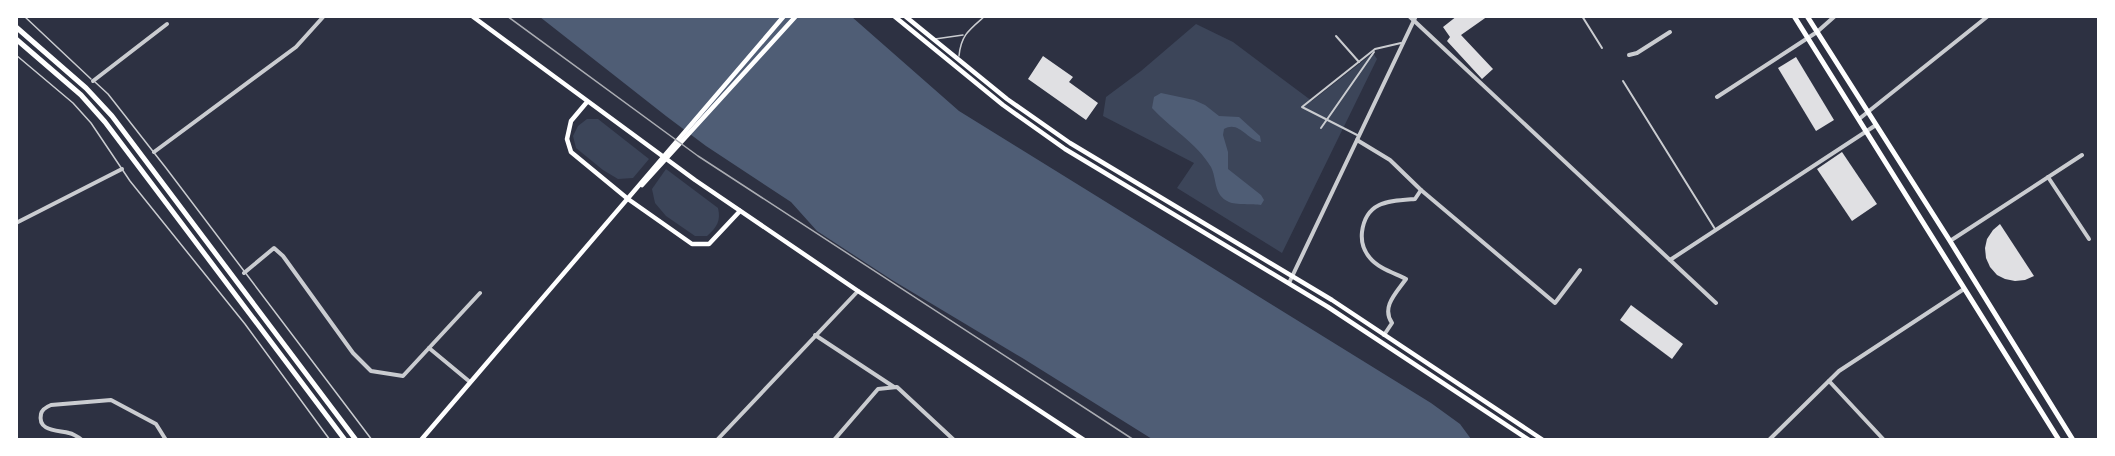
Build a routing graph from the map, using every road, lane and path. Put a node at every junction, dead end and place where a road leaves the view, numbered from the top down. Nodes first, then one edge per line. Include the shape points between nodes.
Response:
1 (24, 16) edge
2 (324, 16) edge
3 (472, 16) edge
4 (784, 16) edge
5 (796, 16) edge
6 (894, 16) edge
7 (905, 16) edge
8 (985, 16) edge
9 (1409, 16) edge
10 (1416, 16) edge
11 (1582, 16) edge
12 (1794, 16) edge
13 (1807, 16) edge
14 (1835, 16) edge
15 (1988, 16) edge
16 (1413, 22) junction
17 (167, 24) dead end
18 (16, 27) edge
19 (1670, 32) dead end
20 (1817, 32) junction
21 (964, 35) junction
22 (1336, 36) dead end
23 (1808, 38) junction
24 (16, 39) edge
25 (932, 39) junction
26 (1404, 42) junction
27 (1602, 48) dead end
28 (1375, 49) junction
29 (16, 55) edge
30 (1629, 55) dead end
31 (958, 60) junction
32 (1359, 62) junction
33 (93, 81) junction
34 (1623, 81) dead end
35 (1717, 97) dead end
36 (587, 102) junction
37 (1868, 112) junction
38 (1859, 119) junction
39 (1327, 120) junction
40 (1876, 125) junction
41 (1321, 128) dead end
42 (1867, 131) junction
43 (1358, 138) junction
44 (154, 152) junction
45 (2082, 155) dead end
46 (122, 169) junction
47 (2048, 177) junction
48 (1421, 190) junction
49 (633, 193) junction
50 (628, 199) junction
51 (740, 211) junction
52 (16, 223) edge
53 (1717, 231) junction
54 (2089, 239) dead end
55 (1950, 241) junction
56 (1670, 260) junction
57 (1580, 270) dead end
58 (244, 273) junction
59 (1292, 277) junction
60 (1289, 283) junction
61 (1964, 289) junction
62 (858, 291) junction
63 (480, 293) dead end
64 (1716, 303) dead end
65 (1384, 334) junction
66 (815, 335) junction
67 (429, 348) junction
68 (1829, 381) junction
69 (470, 382) junction
70 (894, 387) junction
71 (82, 440) edge
72 (166, 440) edge
73 (330, 440) edge
74 (345, 440) edge
75 (356, 440) edge
76 (372, 440) edge
77 (421, 440) edge
78 (717, 440) edge
79 (834, 440) edge
80 (954, 440) edge
81 (1084, 440) edge
82 (1529, 440) edge
83 (1543, 440) edge
84 (1768, 440) edge
85 (1884, 440) edge
86 (2059, 440) edge
87 (2073, 440) edge

1 - 33 lane
2 - 44 street via 296,47
3 - 36 main road
4 - 49 main road
5 - 49 main road
6 - 60 main road via 1003,105 1065,149
7 - 25 main road
8 - 21 lane
9 - 16 street
10 - 16 street
11 - 27 street
12 - 23 main road
13 - 20 main road
14 - 20 street
15 - 37 street
16 - 26 street
16 - 56 street
17 - 33 street
18 - 75 main road via 112,116
19 - 30 street
20 - 23 street
20 - 37 main road
21 - 25 lane
21 - 31 lane
22 - 32 street
23 - 35 street
23 - 38 main road
24 - 74 main road via 81,95 105,122
25 - 31 main road
26 - 28 street
26 - 43 street
28 - 32 street
28 - 39 street
29 - 46 lane via 79,110
31 - 59 main road via 1070,143
32 - 39 street via 1302,107
33 - 44 lane
34 - 53 street
36 - 50 main road via 571,121 567,139 571,152
36 - 51 main road
37 - 38 street
37 - 40 main road
38 - 42 main road
39 - 41 street
39 - 43 street
40 - 42 street
40 - 55 main road
42 - 53 street
42 - 61 main road
43 - 48 street via 1390,160
43 - 59 street
44 - 58 lane
45 - 47 street
46 - 52 street
46 - 73 lane via 245,324
47 - 54 street
47 - 55 street
48 - 57 street via 1555,303
48 - 65 street via 1414,199 1389,201 1366,216 1362,238 1369,257 1406,279 1387,307 1392,324
49 - 50 main road
50 - 51 main road via 692,244 709,244
50 - 69 main road
51 - 62 main road
53 - 56 street
55 - 87 main road
56 - 64 street
58 - 67 street via 274,248 371,371 403,376
58 - 76 lane
59 - 60 street
59 - 65 main road
60 - 82 main road
61 - 68 street
61 - 86 main road
62 - 66 street
62 - 81 main road
63 - 67 street
65 - 83 main road
66 - 70 street
66 - 78 street
67 - 69 street
68 - 84 street
68 - 85 street
69 - 77 main road
70 - 79 street via 878,389
70 - 80 street
71 - 72 street via 72,433 47,429 41,422 41,413 51,405 111,400 156,424

